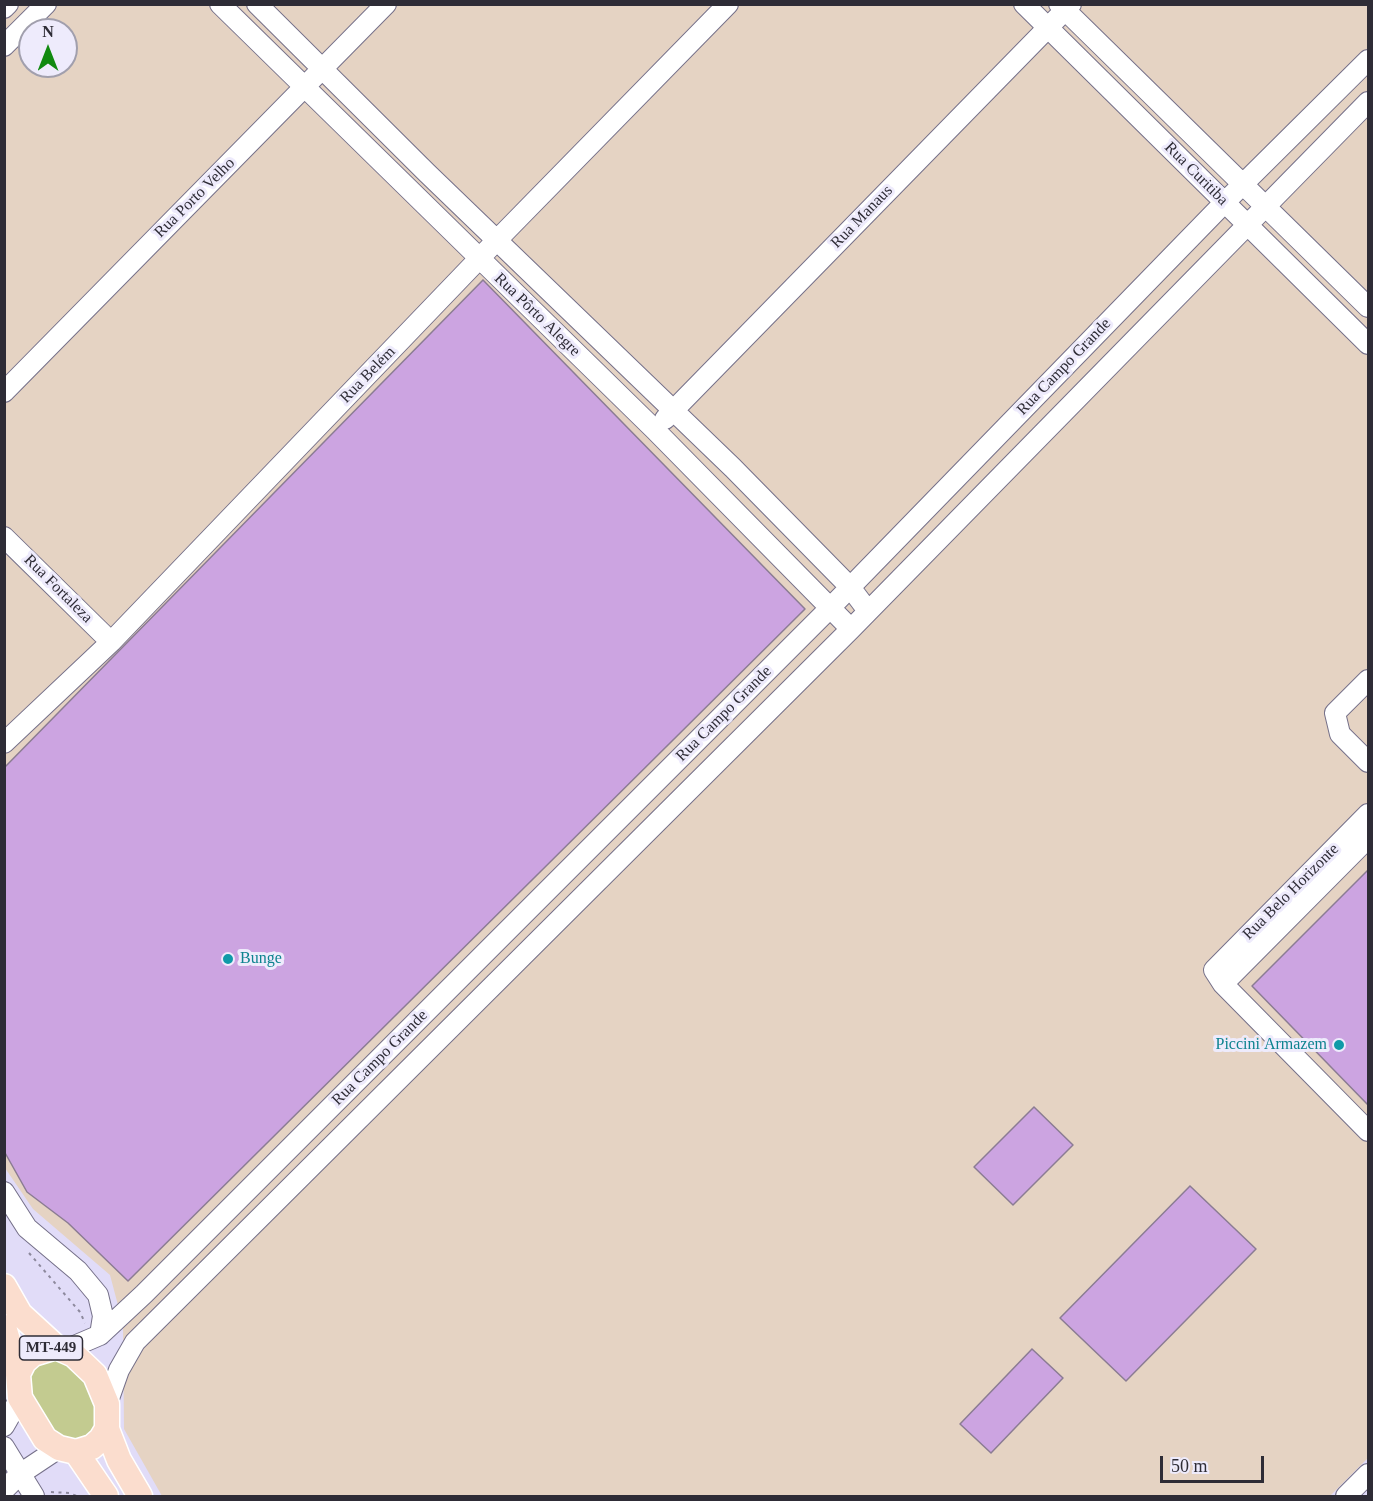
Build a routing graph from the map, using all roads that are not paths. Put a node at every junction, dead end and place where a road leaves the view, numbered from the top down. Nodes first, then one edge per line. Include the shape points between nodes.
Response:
1 (8, 4) edge
2 (46, 4) edge
3 (220, 4) edge
4 (257, 4) edge
5 (386, 4) edge
6 (728, 4) edge
7 (1024, 4) edge
8 (1065, 6) edge
9 (4, 9) edge
10 (1047, 27) junction
11 (4, 46) edge
12 (1368, 60) edge
13 (322, 69) junction
14 (303, 88) junction
15 (1368, 102) edge
16 (1199, 141) junction
17 (1180, 158) junction
18 (427, 173) junction
19 (1243, 185) junction
20 (409, 192) junction
21 (1225, 202) junction
22 (1267, 207) junction
23 (1248, 225) junction
24 (497, 240) junction
25 (479, 260) junction
26 (1368, 307) edge
27 (600, 340) junction
28 (1368, 344) edge
29 (582, 359) junction
30 (4, 392) edge
31 (673, 410) junction
32 (655, 430) junction
33 (733, 468) junction
34 (712, 486) junction
35 (776, 512) junction
36 (756, 531) junction
37 (4, 537) edge
38 (850, 587) junction
39 (830, 608) junction
40 (868, 611) junction
41 (850, 629) junction
42 (111, 642) junction
43 (1368, 680) edge
44 (4, 744) edge
45 (1368, 762) edge
46 (1368, 814) edge
47 (1368, 838) edge
48 (1218, 977) junction
49 (1368, 1131) edge
50 (4, 1192) edge
51 (4, 1286) edge
52 (4, 1328) edge
53 (97, 1337) junction
54 (61, 1349) junction
55 (18, 1374) junction
56 (20, 1398) junction
57 (107, 1404) junction
58 (4, 1426) edge
59 (107, 1429) junction
60 (4, 1447) edge
61 (68, 1450) junction
62 (20, 1474) junction
63 (1368, 1474) edge
64 (4, 1490) edge
65 (40, 1495) edge
66 (106, 1497) edge
67 (140, 1497) edge
68 (1346, 1497) edge

1 - 9 street
2 - 11 street
3 - 14 street, Rua Pôrto Alegre
4 - 13 street, Rua Pôrto Alegre
5 - 13 street, Rua Porto Velho
6 - 24 street, Rua Belém
7 - 10 street, Rua Curitiba
8 - 10 street, Rua Manaus
8 - 16 street, Rua Curitiba
10 - 17 street, Rua Curitiba
10 - 31 street, Rua Manaus
12 - 19 street, Rua Campo Grande
13 - 14 street, Rua Porto Velho
13 - 18 street, Rua Pôrto Alegre
14 - 20 street, Rua Pôrto Alegre
14 - 30 street, Rua Porto Velho
15 - 22 street, Rua Campo Grande
16 - 17 street
16 - 19 street, Rua Curitiba
17 - 21 street, Rua Curitiba
18 - 20 street
18 - 24 street, Rua Pôrto Alegre
19 - 21 street, Rua Campo Grande
19 - 22 street, Rua Curitiba
20 - 25 street, Rua Pôrto Alegre
21 - 23 street, Rua Curitiba
21 - 38 street, Rua Campo Grande
22 - 23 street, Rua Campo Grande
22 - 26 street, Rua Curitiba
23 - 28 street, Rua Curitiba
23 - 40 street, Rua Campo Grande
24 - 25 street, Rua Belém
24 - 27 street, Rua Pôrto Alegre
25 - 29 street, Rua Pôrto Alegre
25 - 42 street, Rua Belém
27 - 29 street
27 - 31 street, Rua Pôrto Alegre
29 - 32 street, Rua Pôrto Alegre
31 - 32 street, Rua Manaus
31 - 33 street, Rua Pôrto Alegre
32 - 34 street, Rua Pôrto Alegre
33 - 34 street
33 - 35 street, Rua Pôrto Alegre
34 - 36 street, Rua Pôrto Alegre
35 - 36 street
35 - 38 street, Rua Pôrto Alegre
36 - 39 street, Rua Pôrto Alegre
37 - 42 street, Rua Fortaleza
38 - 39 street, Rua Campo Grande
38 - 40 street, Rua Pôrto Alegre
39 - 41 street, Rua Pôrto Alegre
39 - 53 street, Rua Campo Grande
40 - 41 street, Rua Campo Grande
41 - 57 street, Rua Campo Grande via 135,1342 119,1370
42 - 44 street, Rua Belém
43 - 45 street via 1335,713 1340,734
46 - 48 street, Rua Belo Horizonte
47 - 48 street, Rua Belo Horizonte
48 - 49 street
50 - 53 street via 27,1228 78,1271 98,1295 103,1316
51 - 54 main road, MT-449 via 20,1314
52 - 55 main road, MT-449
53 - 54 street, Rua Campo Grande
54 - 55 main road, MT-449 via 33,1354
54 - 57 main road, MT-449 via 95,1375
55 - 56 main road, MT-449
56 - 58 street
56 - 61 main road, MT-449 via 45,1438
57 - 59 main road, MT-449
59 - 61 main road via 93,1447
59 - 67 main road, MT-449
60 - 62 street
61 - 62 street
61 - 66 main road, MT-449
62 - 64 street
62 - 65 street
63 - 68 street

